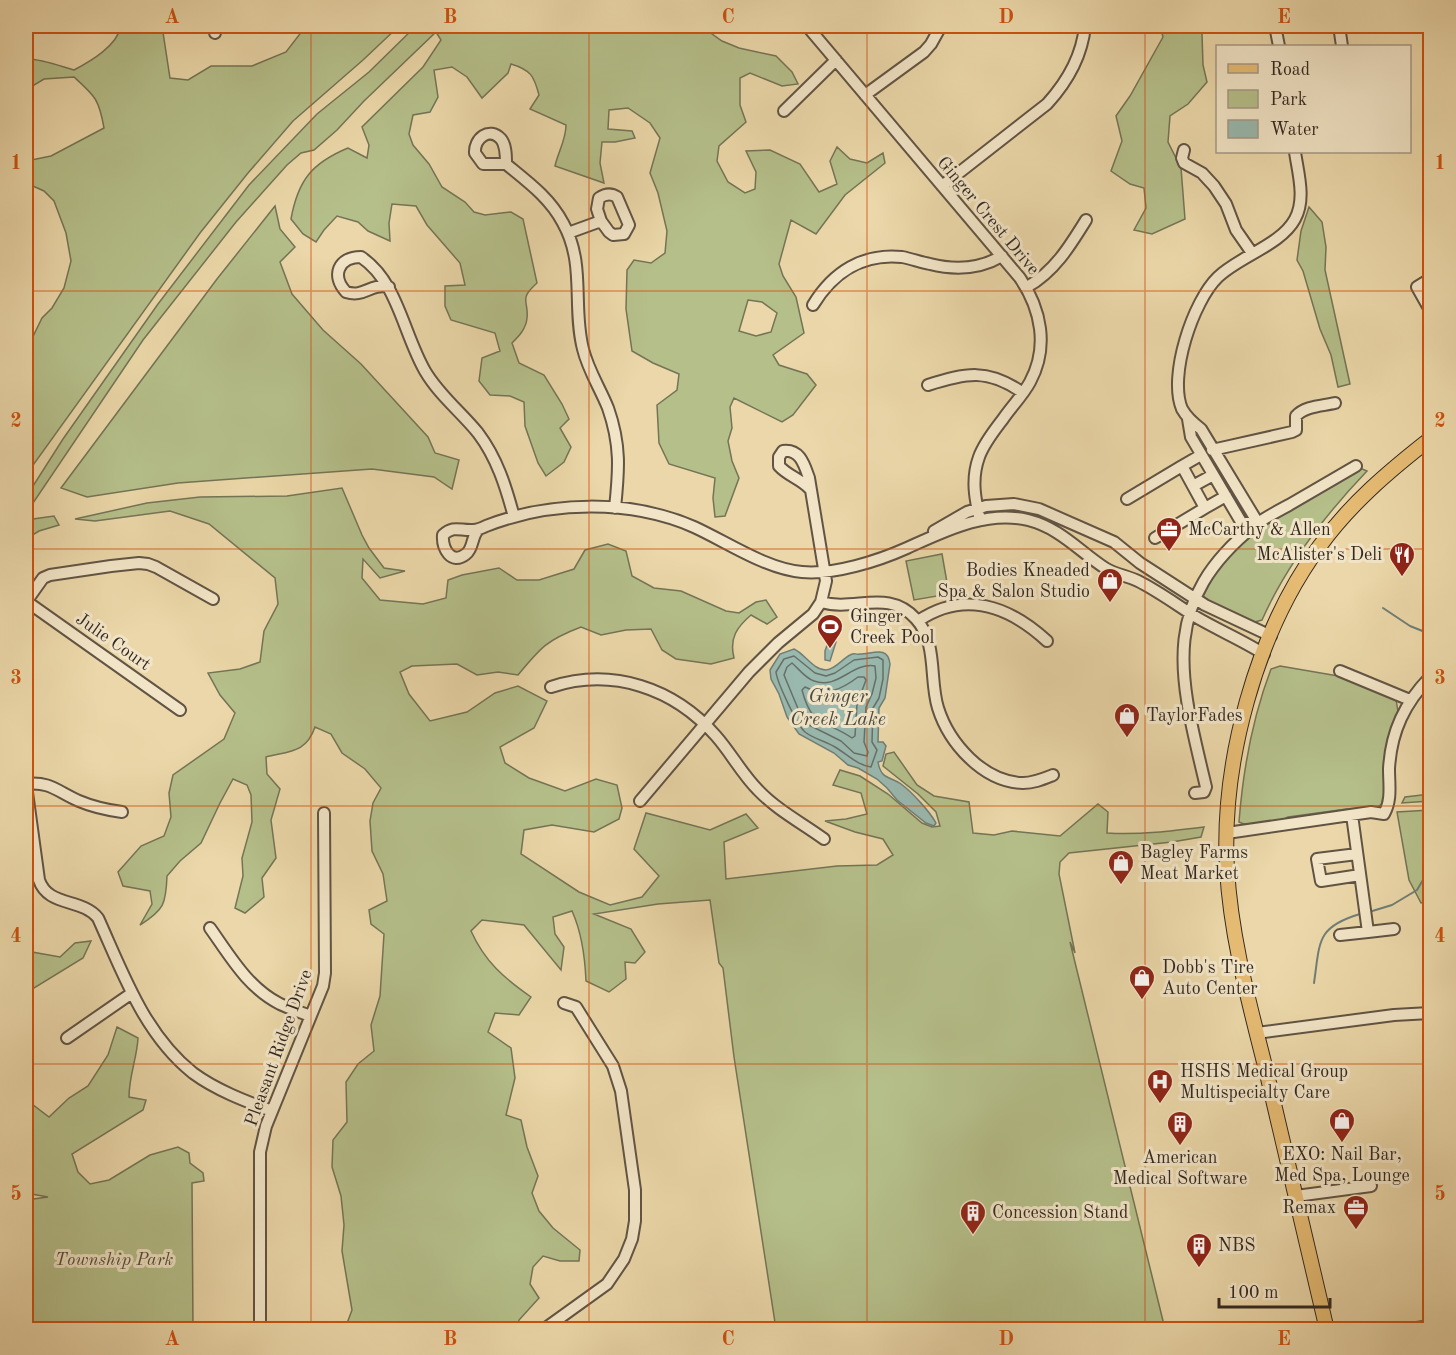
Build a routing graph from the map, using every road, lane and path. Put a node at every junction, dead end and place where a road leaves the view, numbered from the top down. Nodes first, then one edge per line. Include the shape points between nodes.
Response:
1 (807, 26) edge
2 (941, 26) edge
3 (1085, 26) edge
4 (1275, 26) edge
5 (1339, 26) edge
6 (1278, 45) edge
7 (1342, 45) edge
8 (836, 60) junction
9 (865, 94) junction
10 (784, 111) dead end
11 (1184, 150) dead end
12 (1295, 153) edge
13 (506, 164) dead end
14 (942, 186) junction
15 (601, 220) dead end
16 (1086, 220) dead end
17 (568, 233) junction
18 (1252, 253) junction
19 (1002, 256) junction
20 (1431, 279) edge
21 (389, 287) junction
22 (1027, 287) junction
23 (813, 304) dead end
24 (1431, 310) edge
25 (928, 385) dead end
26 (1023, 393) junction
27 (1335, 403) dead end
28 (1188, 419) junction
29 (1431, 439) edge
30 (1201, 455) junction
31 (1215, 455) junction
32 (1182, 466) junction
33 (1356, 466) dead end
34 (1210, 471) junction
35 (1193, 486) junction
36 (810, 489) dead end
37 (1226, 496) junction
38 (1126, 499) dead end
39 (615, 508) junction
40 (977, 508) junction
41 (1205, 508) junction
42 (514, 517) junction
43 (980, 520) junction
44 (1258, 524) junction
45 (479, 529) dead end
46 (1247, 532) junction
47 (1093, 533) junction
48 (1155, 538) dead end
49 (914, 545) junction
50 (1083, 550) junction
51 (1133, 556) junction
52 (825, 571) junction
53 (1121, 574) junction
54 (213, 599) dead end
55 (1195, 600) junction
56 (26, 601) edge
57 (821, 602) junction
58 (1190, 613) junction
59 (918, 621) junction
60 (1271, 636) junction
61 (1047, 641) dead end
62 (1264, 654) junction
63 (1340, 671) dead end
64 (1431, 676) edge
65 (551, 687) dead end
66 (1410, 700) junction
67 (180, 710) dead end
68 (705, 723) junction
69 (1053, 775) dead end
70 (26, 784) edge
71 (1195, 794) dead end
72 (640, 801) dead end
73 (122, 812) dead end
74 (324, 813) dead end
75 (1352, 815) junction
76 (1227, 833) junction
77 (824, 839) dead end
78 (1357, 854) junction
79 (1360, 875) junction
80 (210, 928) dead end
81 (1394, 929) dead end
82 (1368, 932) junction
83 (1340, 935) dead end
84 (132, 993) junction
85 (564, 1004) dead end
86 (1431, 1013) edge
87 (310, 1016) junction
88 (1257, 1033) junction
89 (67, 1038) dead end
90 (272, 1111) junction
91 (1371, 1186) dead end
92 (1296, 1196) junction
93 (1431, 1326) edge
94 (260, 1329) edge
95 (543, 1329) edge
96 (1327, 1329) edge
97 (1404, 1329) edge

1 - 8 street, Ginger Crest Drive
2 - 9 street via 924,52
3 - 14 street via 1075,64 1058,92
4 - 6 street
5 - 7 street
8 - 9 street, Ginger Crest Drive
8 - 10 street
9 - 14 street, Ginger Crest Drive
11 - 18 street via 1184,162 1214,186
12 - 18 street via 1301,198 1297,215 1288,229
13 - 17 street via 548,200
14 - 19 street, Ginger Crest Drive
15 - 17 street
16 - 22 street via 1050,270
17 - 39 street via 578,272 583,348 608,408 617,444 620,465
18 - 28 street via 1219,275 1196,307 1177,382
19 - 22 street, Ginger Crest Drive
19 - 23 street via 986,264 954,268 901,257 875,259 835,276
20 - 24 street via 1417,286
21 - 21 street via 361,257 352,257 339,270 339,283 346,292 360,294 375,285
21 - 42 street via 426,373 492,454
22 - 26 street, Ginger Crest Drive via 1038,314 1041,339 1035,372
25 - 26 street via 957,376 980,375 1002,380
26 - 40 street, Ginger Crest Drive via 979,456 974,481
27 - 31 street via 1299,412 1296,430 1292,432
28 - 30 street via 1189,432
28 - 31 street via 1201,429
29 - 60 main road via 1379,480 1318,548
30 - 32 street
30 - 34 street
31 - 34 street
31 - 44 street
32 - 35 street
32 - 38 street
33 - 44 street
34 - 35 street
34 - 37 street
35 - 41 street
36 - 52 street
37 - 41 street
37 - 46 street
39 - 42 street via 563,508
39 - 52 street via 691,526 782,569
40 - 43 street, Ginger Crest Drive
40 - 47 street via 1000,504 1028,506
40 - 49 street
41 - 48 street
42 - 45 street
43 - 49 street
43 - 50 street via 1028,520 1055,530
44 - 46 street
46 - 55 street via 1213,568
47 - 50 street
47 - 51 street
49 - 52 street via 875,560
50 - 53 street via 1106,569
51 - 53 street
51 - 55 street
52 - 57 street
53 - 58 street
54 - 56 street via 156,567 139,563 50,575
55 - 58 street
55 - 60 street
56 - 67 street, Julie Court
57 - 59 street via 840,606 890,604
57 - 68 street via 813,614 758,662
58 - 62 street
58 - 71 street via 1183,643 1184,686 1206,788
59 - 61 street via 951,606 982,606 1019,618
59 - 69 street via 930,652 938,707 961,748 981,768 1004,779 1038,782
60 - 62 main road
62 - 76 main road via 1241,722 1230,784
63 - 66 street
64 - 66 street
65 - 68 street via 565,682 626,682 671,698
66 - 75 street via 1392,751 1389,805 1384,814
68 - 72 street
68 - 77 street via 758,791
70 - 73 street via 43,783 78,801
70 - 84 street via 41,886 51,897 94,913
74 - 87 street, Pleasant Ridge Drive via 326,966 323,986
75 - 76 street
75 - 78 street
76 - 88 main road via 1230,903
78 - 79 street
78 - 79 street via 1317,859 1321,881
79 - 82 street
80 - 87 street via 255,987 280,1004
81 - 82 street
82 - 83 street
84 - 89 street
84 - 90 street via 156,1034 189,1070
85 - 95 street via 576,1007 616,1074 636,1209 629,1247 617,1271 599,1290
86 - 88 street
87 - 90 street, Pleasant Ridge Drive
88 - 92 main road
90 - 94 street, Pleasant Ridge Drive via 260,1152
91 - 92 street
92 - 96 main road
93 - 97 street

